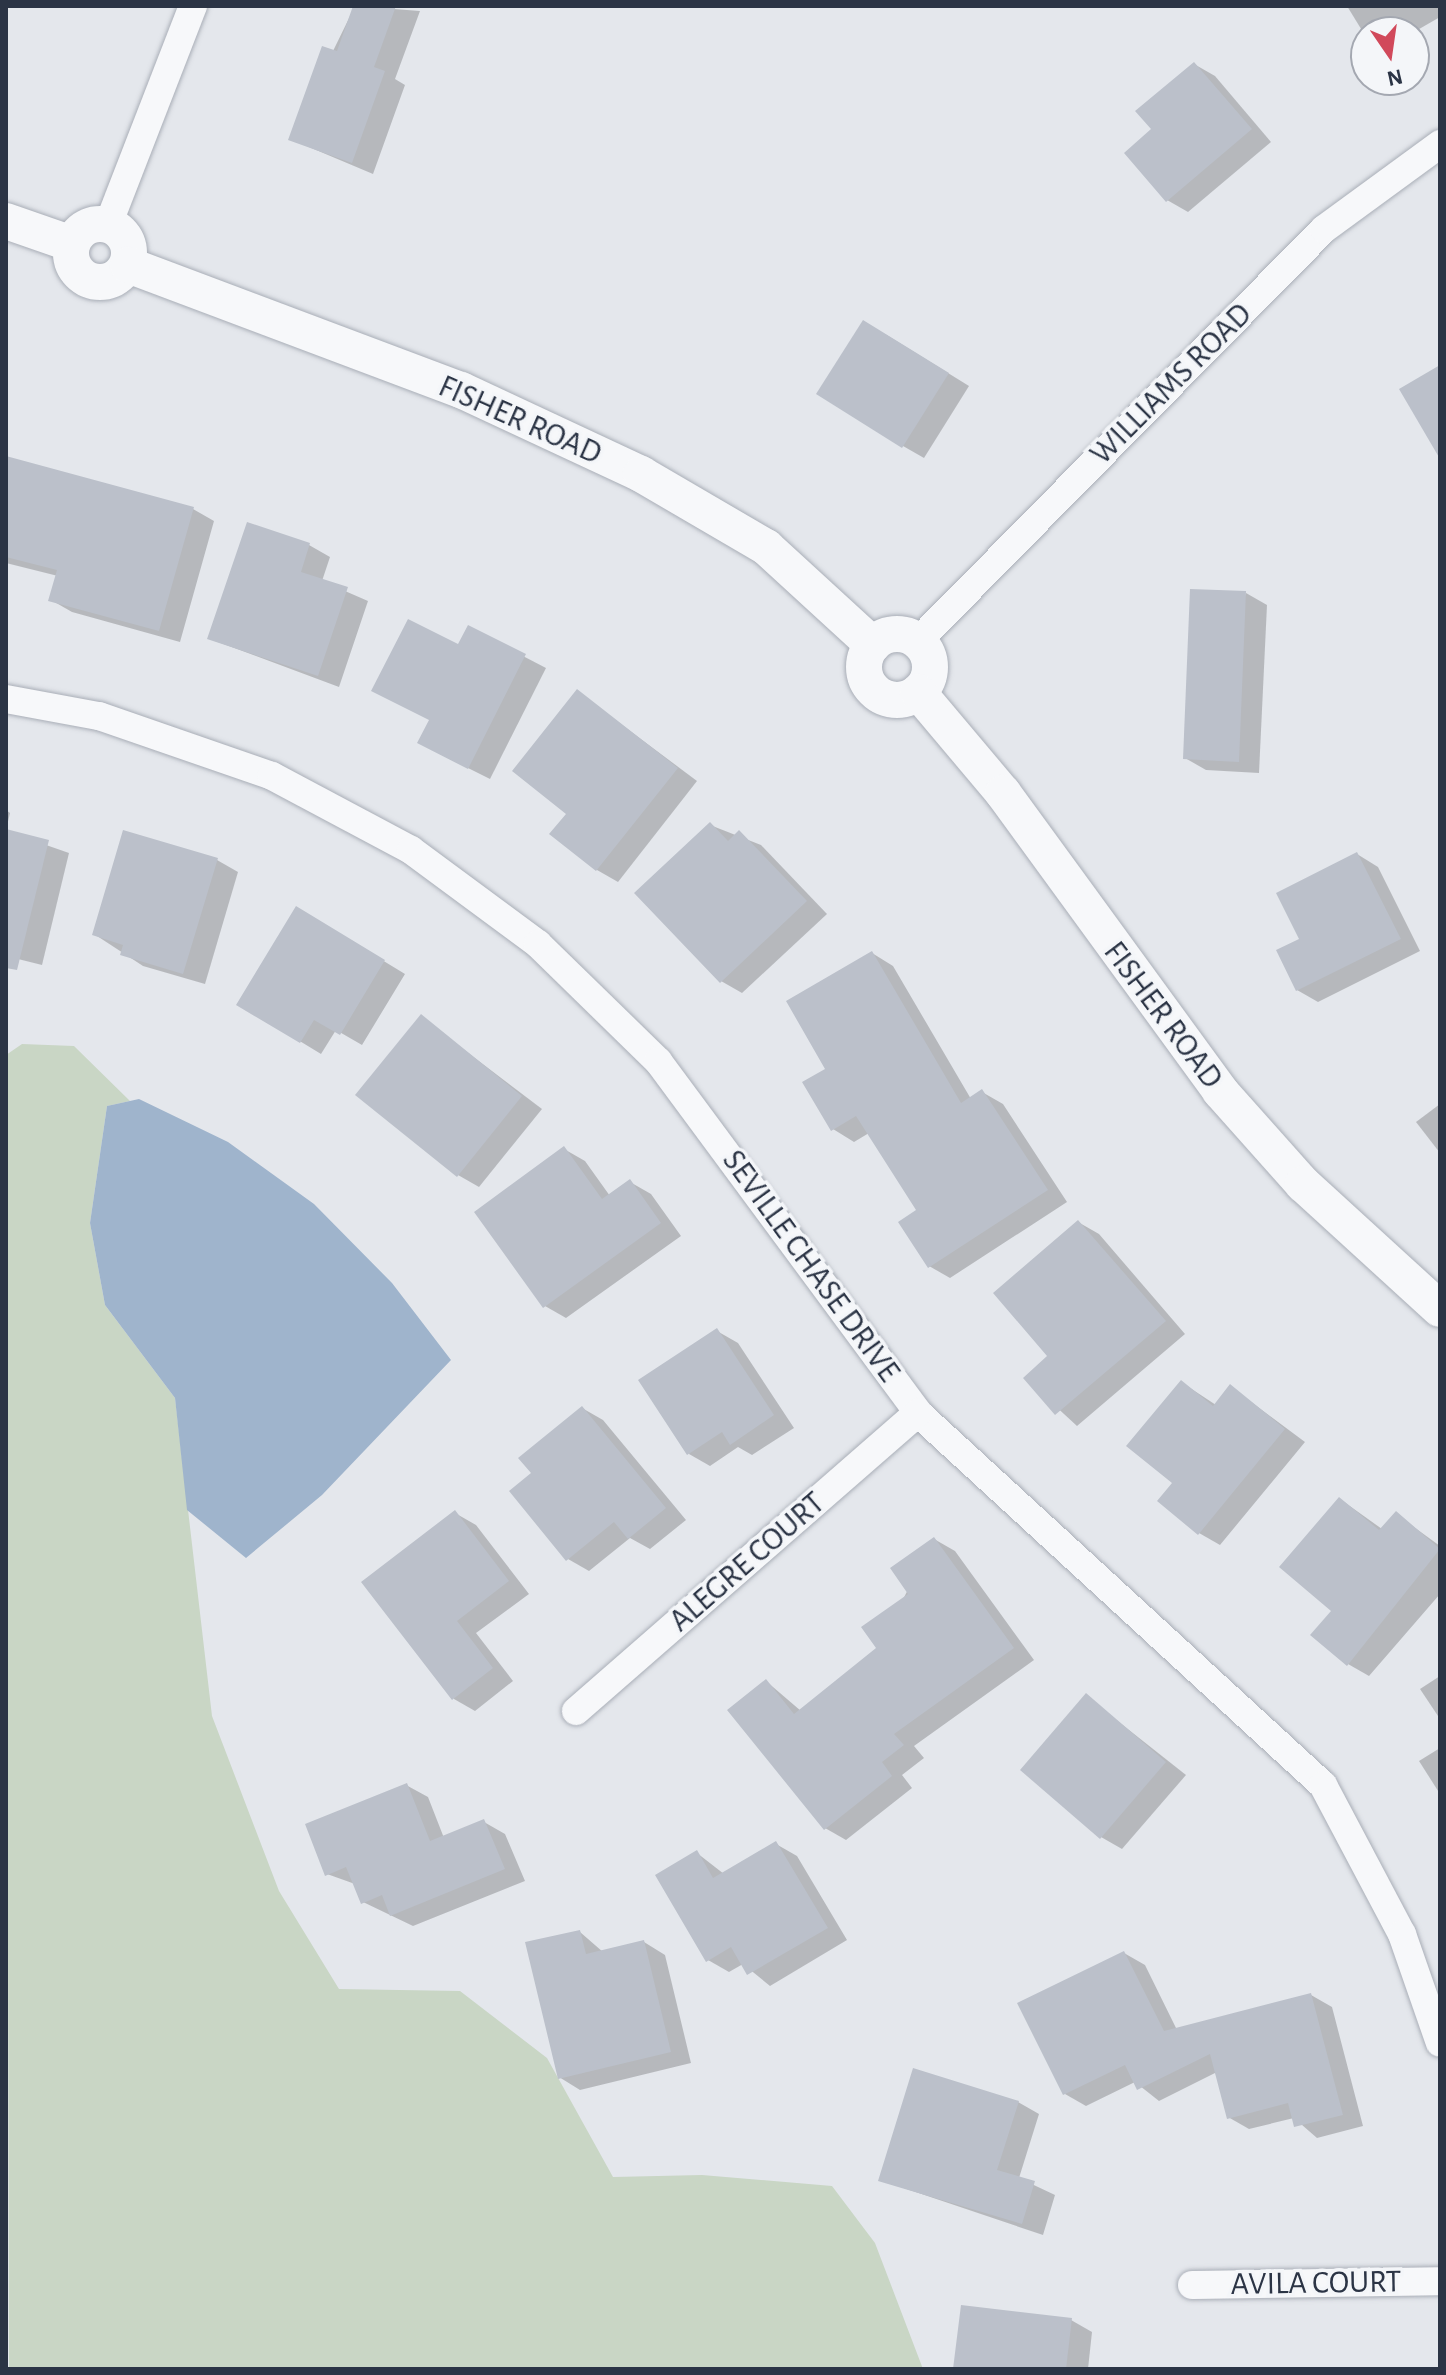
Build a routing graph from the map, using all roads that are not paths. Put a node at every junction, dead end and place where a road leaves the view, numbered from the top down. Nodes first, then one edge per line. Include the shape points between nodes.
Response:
1 (193, 6) edge
2 (1440, 144) edge
3 (6, 221) edge
4 (108, 225) junction
5 (72, 244) junction
6 (128, 265) junction
7 (918, 641) junction
8 (873, 645) junction
9 (918, 692) junction
10 (6, 699) edge
11 (1440, 1309) edge
12 (918, 1413) junction
13 (576, 1711) dead end
14 (1440, 2043) edge
15 (1440, 2281) edge
16 (1192, 2285) dead end

1 - 4 street
2 - 7 street, WILLIAMS ROAD via 1324,229
3 - 5 street
4 - 5 street via 90,226
4 - 6 street via 124,236
5 - 6 street via 73,264 86,279 114,279
6 - 8 street, FISHER ROAD via 461,390 641,474 766,547
7 - 8 street via 895,634
7 - 9 street via 930,668
8 - 9 street via 864,672 874,691 894,699
9 - 11 street, FISHER ROAD via 1003,793 1220,1091 1303,1184
10 - 12 street, SEVILLE CHASE DRIVE via 99,716 272,776 411,850 538,944 658,1061
12 - 13 street, ALEGRE COURT
12 - 14 street, SEVILLE CHASE DRIVE via 1323,1785 1402,1934
15 - 16 street, AVILA COURT

